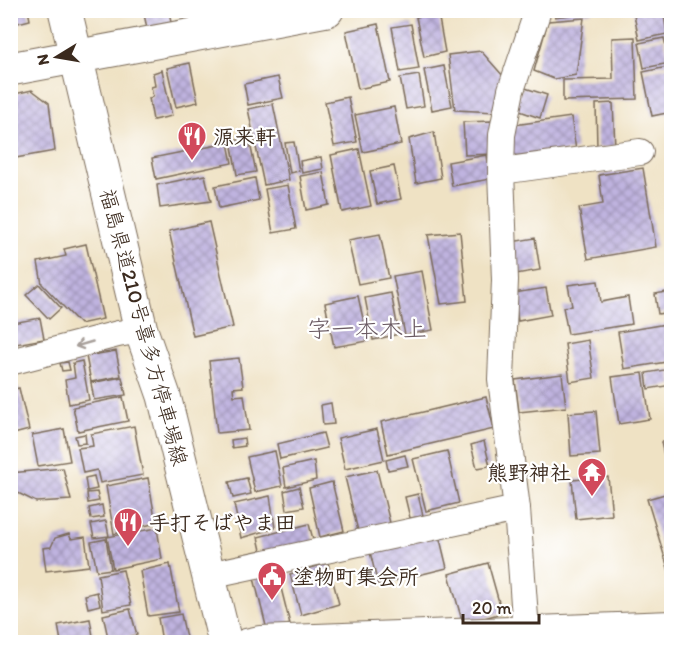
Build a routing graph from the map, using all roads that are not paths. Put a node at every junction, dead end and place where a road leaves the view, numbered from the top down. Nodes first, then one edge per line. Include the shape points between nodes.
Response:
1 (65, 10) edge
2 (327, 10) edge
3 (538, 10) edge
4 (75, 57) junction
5 (10, 69) edge
6 (640, 152) dead end
7 (501, 171) junction
8 (141, 330) junction
9 (10, 362) edge
10 (517, 509) junction
11 (209, 574) junction
12 (672, 624) edge
13 (526, 631) junction
14 (225, 642) edge
15 (246, 642) edge

1 - 4 main road, 福島県道210号喜多方停車場線
2 - 4 main road
3 - 7 street via 511,90 502,135
4 - 5 main road
4 - 8 main road, 福島県道210号喜多方停車場線
6 - 7 street
7 - 10 street via 505,280 501,379
8 -> 9 street
8 - 11 main road, 福島県道210号喜多方停車場線 via 164,396
10 - 11 street
10 - 13 street
11 - 14 main road, 福島県道210号喜多方停車場線
12 - 13 street
13 - 15 street

